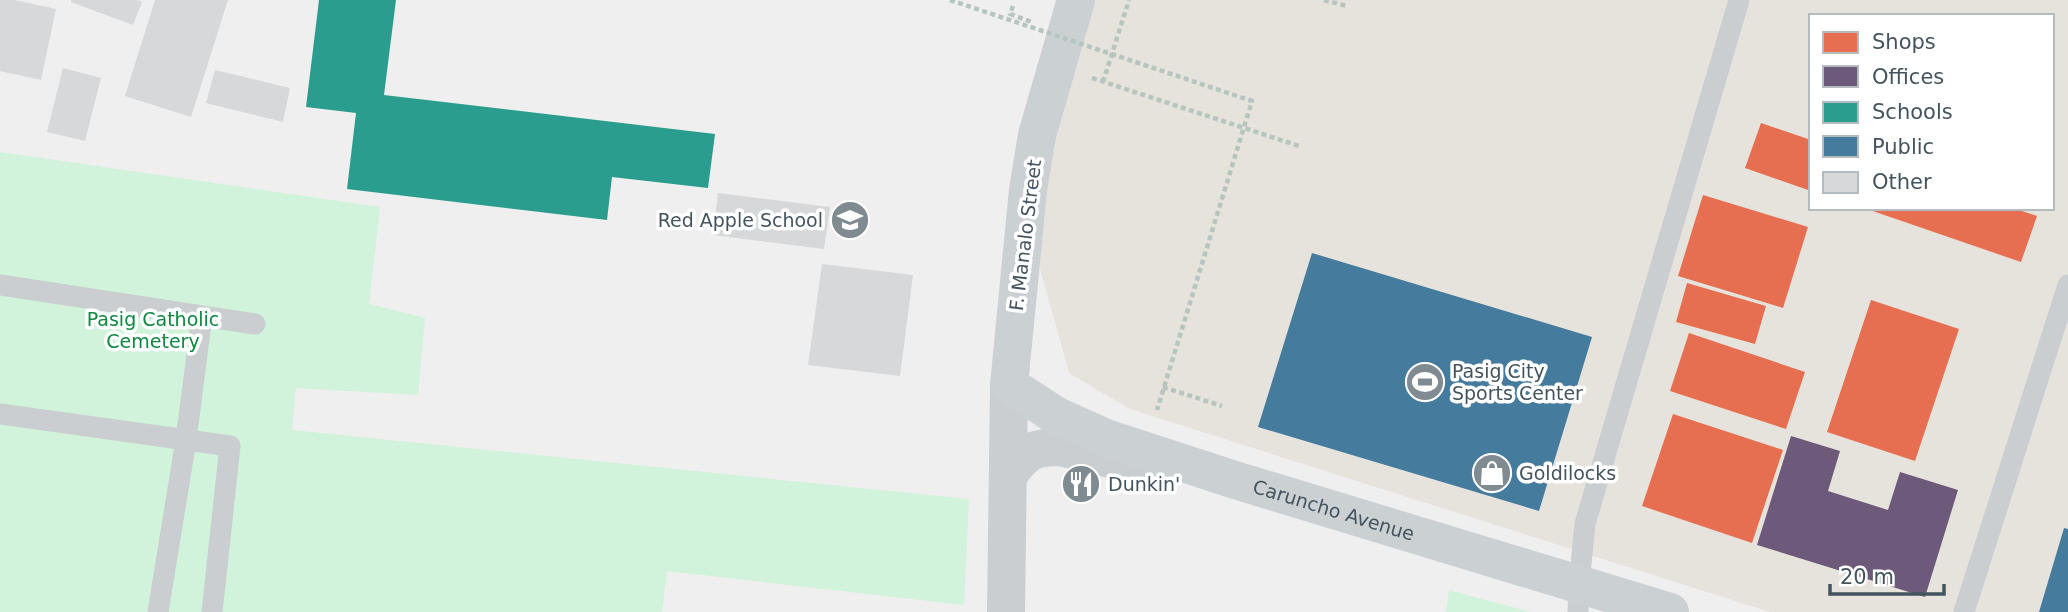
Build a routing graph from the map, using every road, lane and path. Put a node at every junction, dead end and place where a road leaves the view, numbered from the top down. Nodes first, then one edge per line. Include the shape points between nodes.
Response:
1 (950, 0) edge
2 (1076, 0) edge
3 (1129, 0) edge
4 (1324, 0) edge
5 (1739, 0) edge
6 (1013, 6) dead end
7 (1348, 6) dead end
8 (1041, 25) dead end
9 (1091, 78) dead end
10 (1103, 82) junction
11 (1299, 146) dead end
12 (0, 285) edge
13 (2068, 285) edge
14 (202, 316) junction
15 (255, 324) dead end
16 (1009, 385) junction
17 (1163, 387) junction
18 (1222, 405) dead end
19 (1157, 410) dead end
20 (0, 414) edge
21 (186, 440) junction
22 (1008, 476) junction
23 (1235, 480) junction
24 (1578, 598) edge
25 (158, 612) edge
26 (212, 612) edge
27 (1006, 612) edge
28 (1670, 612) edge
29 (1964, 612) edge

1 - 17 path, bridge via 1252,101
2 - 16 main road, F. Manalo Street via 1038,135 1028,190
3 - 10 path
4 - 7 path
5 - 24 lane via 1585,524
6 - 8 path via 1010,14
9 - 10 path
10 - 11 path
12 - 14 lane
13 - 29 lane
14 - 15 lane
14 - 21 lane
16 - 22 street, F. Manalo Street
16 - 23 main road, Caruncho Avenue via 1078,427
17 - 18 path
17 - 19 path, bridge
20 - 21 lane
21 - 25 lane
21 - 26 lane via 230,446
22 - 23 street via 1027,452 1060,447 1201,481
22 - 27 street, F. Manalo Street
23 - 24 main road, Caruncho Avenue
24 - 28 main road, Caruncho Avenue

